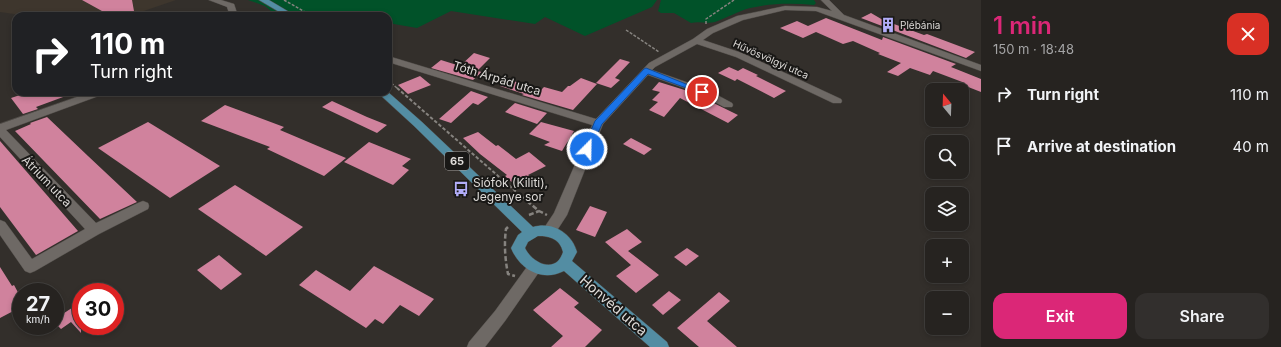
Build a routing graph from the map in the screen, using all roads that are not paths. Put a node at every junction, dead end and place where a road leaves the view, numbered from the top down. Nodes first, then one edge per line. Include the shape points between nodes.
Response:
1 (213, 0) edge
2 (263, 0) edge
3 (825, 0) edge
4 (233, 12) edge
5 (285, 12) edge
6 (842, 17) junction
7 (696, 41) junction
8 (392, 61) edge
9 (981, 68) edge
10 (646, 71) junction
11 (89, 96) edge
12 (386, 96) edge
13 (837, 101) dead end
14 (728, 105) dead end
15 (598, 123) junction
16 (0, 129) edge
17 (143, 206) dead end
18 (0, 225) edge
19 (94, 230) junction
20 (549, 231) junction
21 (531, 233) junction
22 (565, 263) junction
23 (534, 268) junction
24 (475, 347) edge
25 (661, 347) edge

1 - 4 street via 231,6
2 - 5 main road
3 - 6 street
6 - 7 street via 808,8 785,8 740,18 710,31
6 - 9 street
7 - 10 street via 652,65
7 - 13 street, Hűvösvölgyi utca via 739,55
8 - 15 street, Tóth Árpád utca
10 - 14 street via 702,92
10 - 15 street
11 - 16 street
12 - 21 main road, 65
15 - 20 street via 560,215
16 - 19 street, Átrium utca
17 - 19 street
18 - 19 street via 30,267
20 - 21 main road
20 - 22 main road via 562,237 569,247 570,252
21 - 23 main road via 521,241 519,253 522,259
22 - 23 main road via 551,270
22 - 25 main road, Honvéd utca
23 - 24 street

